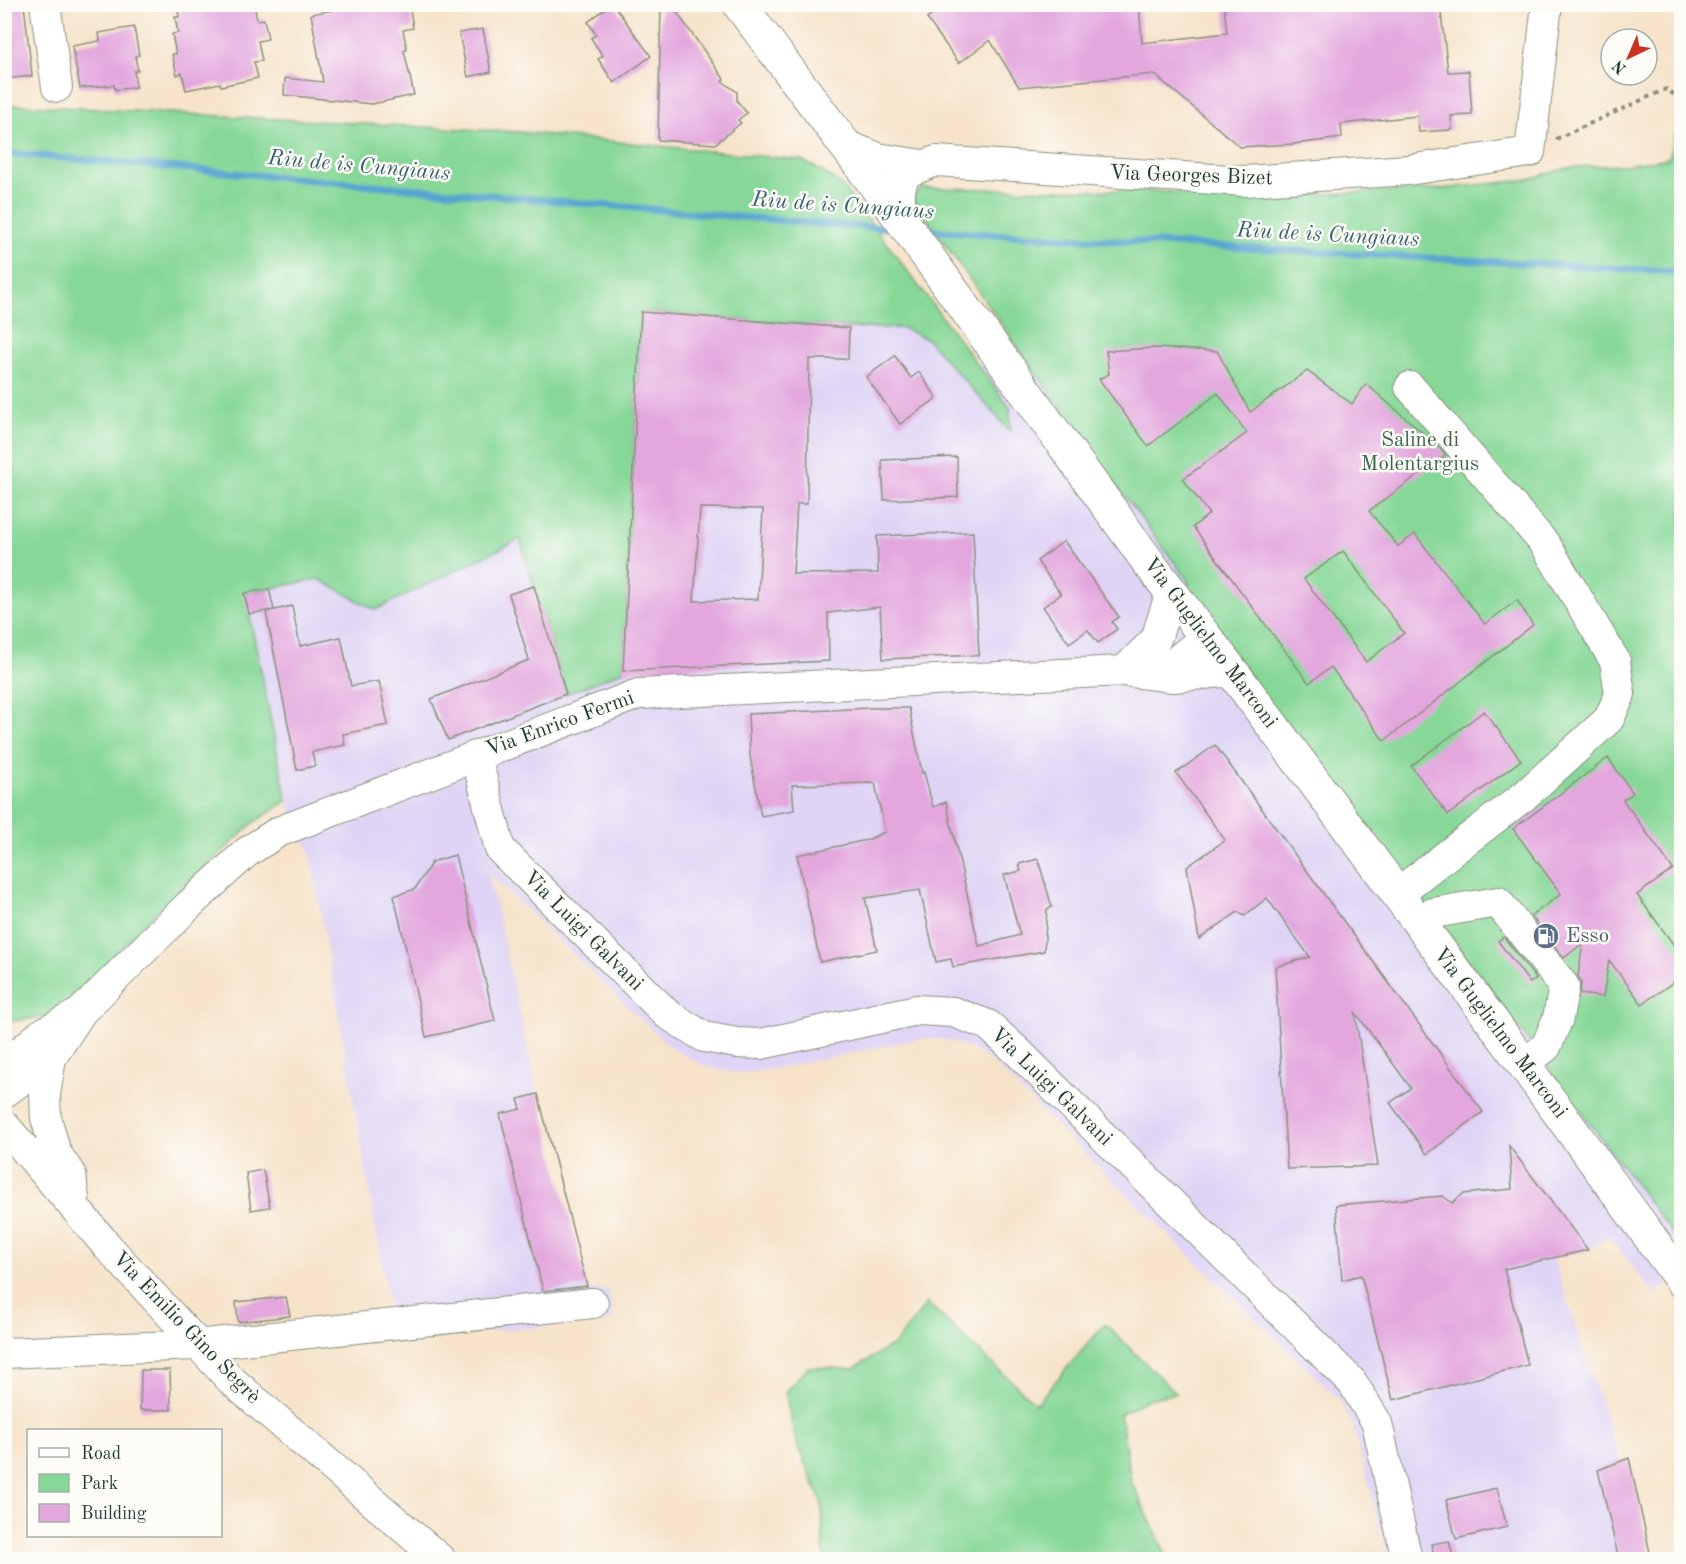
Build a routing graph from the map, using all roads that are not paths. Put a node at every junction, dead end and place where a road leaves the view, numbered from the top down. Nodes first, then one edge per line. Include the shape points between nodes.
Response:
1 (45, 4) edge
2 (739, 4) edge
3 (1547, 4) edge
4 (57, 87) dead end
5 (852, 154) junction
6 (922, 165) junction
7 (900, 203) junction
8 (1410, 387) dead end
9 (1171, 592) junction
10 (1206, 637) junction
11 (1232, 671) junction
12 (1132, 672) junction
13 (476, 756) junction
14 (1396, 892) junction
15 (1418, 923) junction
16 (4, 1034) edge
17 (46, 1046) junction
18 (1523, 1064) junction
19 (4, 1066) edge
20 (4, 1093) edge
21 (4, 1125) edge
22 (75, 1208) junction
23 (1682, 1281) edge
24 (592, 1303) dead end
25 (196, 1345) junction
26 (4, 1353) edge
27 (441, 1560) edge
28 (1407, 1560) edge

1 - 4 street
2 - 5 main road, Via Guglielmo Marconi
3 - 6 street, Via Georges Bizet via 1530,152 1408,170 1245,181 936,161
5 - 6 street, Via Georges Bizet
5 - 7 main road, Via Guglielmo Marconi
6 - 7 street via 905,173
7 - 9 main road, Via Guglielmo Marconi via 1018,380
8 - 14 street via 1545,544 1615,661 1620,694 1609,719 1524,796
9 - 10 main road, Via Guglielmo Marconi
9 - 12 street via 1156,639
10 - 11 main road, Via Guglielmo Marconi
10 - 12 street via 1175,662
11 - 12 street, Via Enrico Fermi via 1173,677
11 - 14 main road, Via Guglielmo Marconi
12 - 13 street, Via Enrico Fermi via 638,694
13 - 17 street, Via Enrico Fermi via 278,832 247,852
13 - 28 street, Via Luigi Galvani via 500,849 667,1014 704,1037 761,1044 916,1010 953,1012 988,1025 1352,1382 1377,1423
14 - 15 main road, Via Guglielmo Marconi
15 - 18 main road, Via Guglielmo Marconi
15 - 18 street via 1433,913 1498,902 1564,986 1558,1018 1546,1047
16 - 17 street
17 - 19 street
17 - 20 street
17 - 22 street via 46,1118 56,1153 71,1176
18 - 23 main road, Via Guglielmo Marconi
21 - 22 street, Via Emilio Gino Segrè
22 - 25 street, Via Emilio Gino Segrè
24 - 25 street
25 - 26 street
25 - 27 street, Via Emilio Gino Segrè via 231,1380

